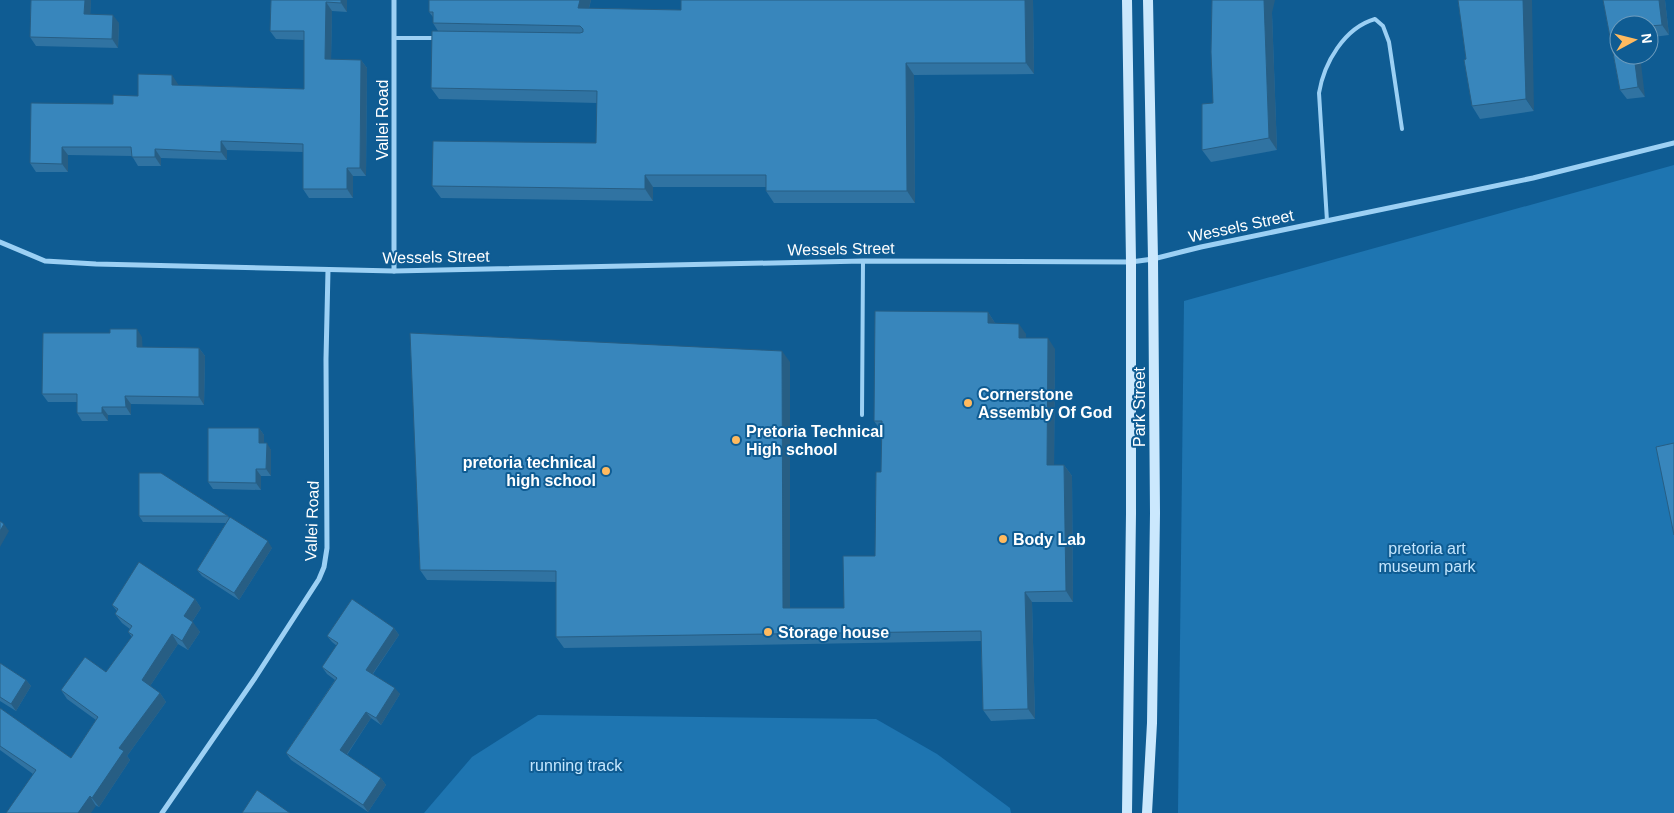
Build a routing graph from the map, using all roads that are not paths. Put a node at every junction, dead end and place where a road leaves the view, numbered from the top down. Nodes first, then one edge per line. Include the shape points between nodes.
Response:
1 (394, 0) edge
2 (1127, 0) edge
3 (1148, 0) edge
4 (394, 38) junction
5 (443, 38) edge
6 (1402, 129) dead end
7 (1674, 143) edge
8 (1327, 221) junction
9 (0, 242) edge
10 (1153, 259) junction
11 (863, 261) junction
12 (1131, 262) junction
13 (328, 270) junction
14 (394, 271) junction
15 (862, 415) dead end
16 (162, 813) edge
17 (1127, 813) edge
18 (1147, 813) edge

1 - 4 street, Vallei Road
2 - 12 street, Park Street
3 - 10 street, Park Street
4 - 5 lane
4 - 14 street, Vallei Road
6 - 8 lane via 1389,42 1383,26 1375,19 1365,22 1339,45 1321,79 1319,93
7 - 8 street, Wessels Street via 1533,178
8 - 10 street, Wessels Street
9 - 13 street, Wessels Street via 45,261
10 - 12 street, Wessels Street
10 - 18 street, Park Street via 1155,513 1152,724
11 - 12 street, Wessels Street
11 - 14 street, Wessels Street
11 - 15 lane
12 - 17 street, Park Street
13 - 14 street, Wessels Street
13 - 16 street, Vallei Road via 327,548 324,567 255,678

